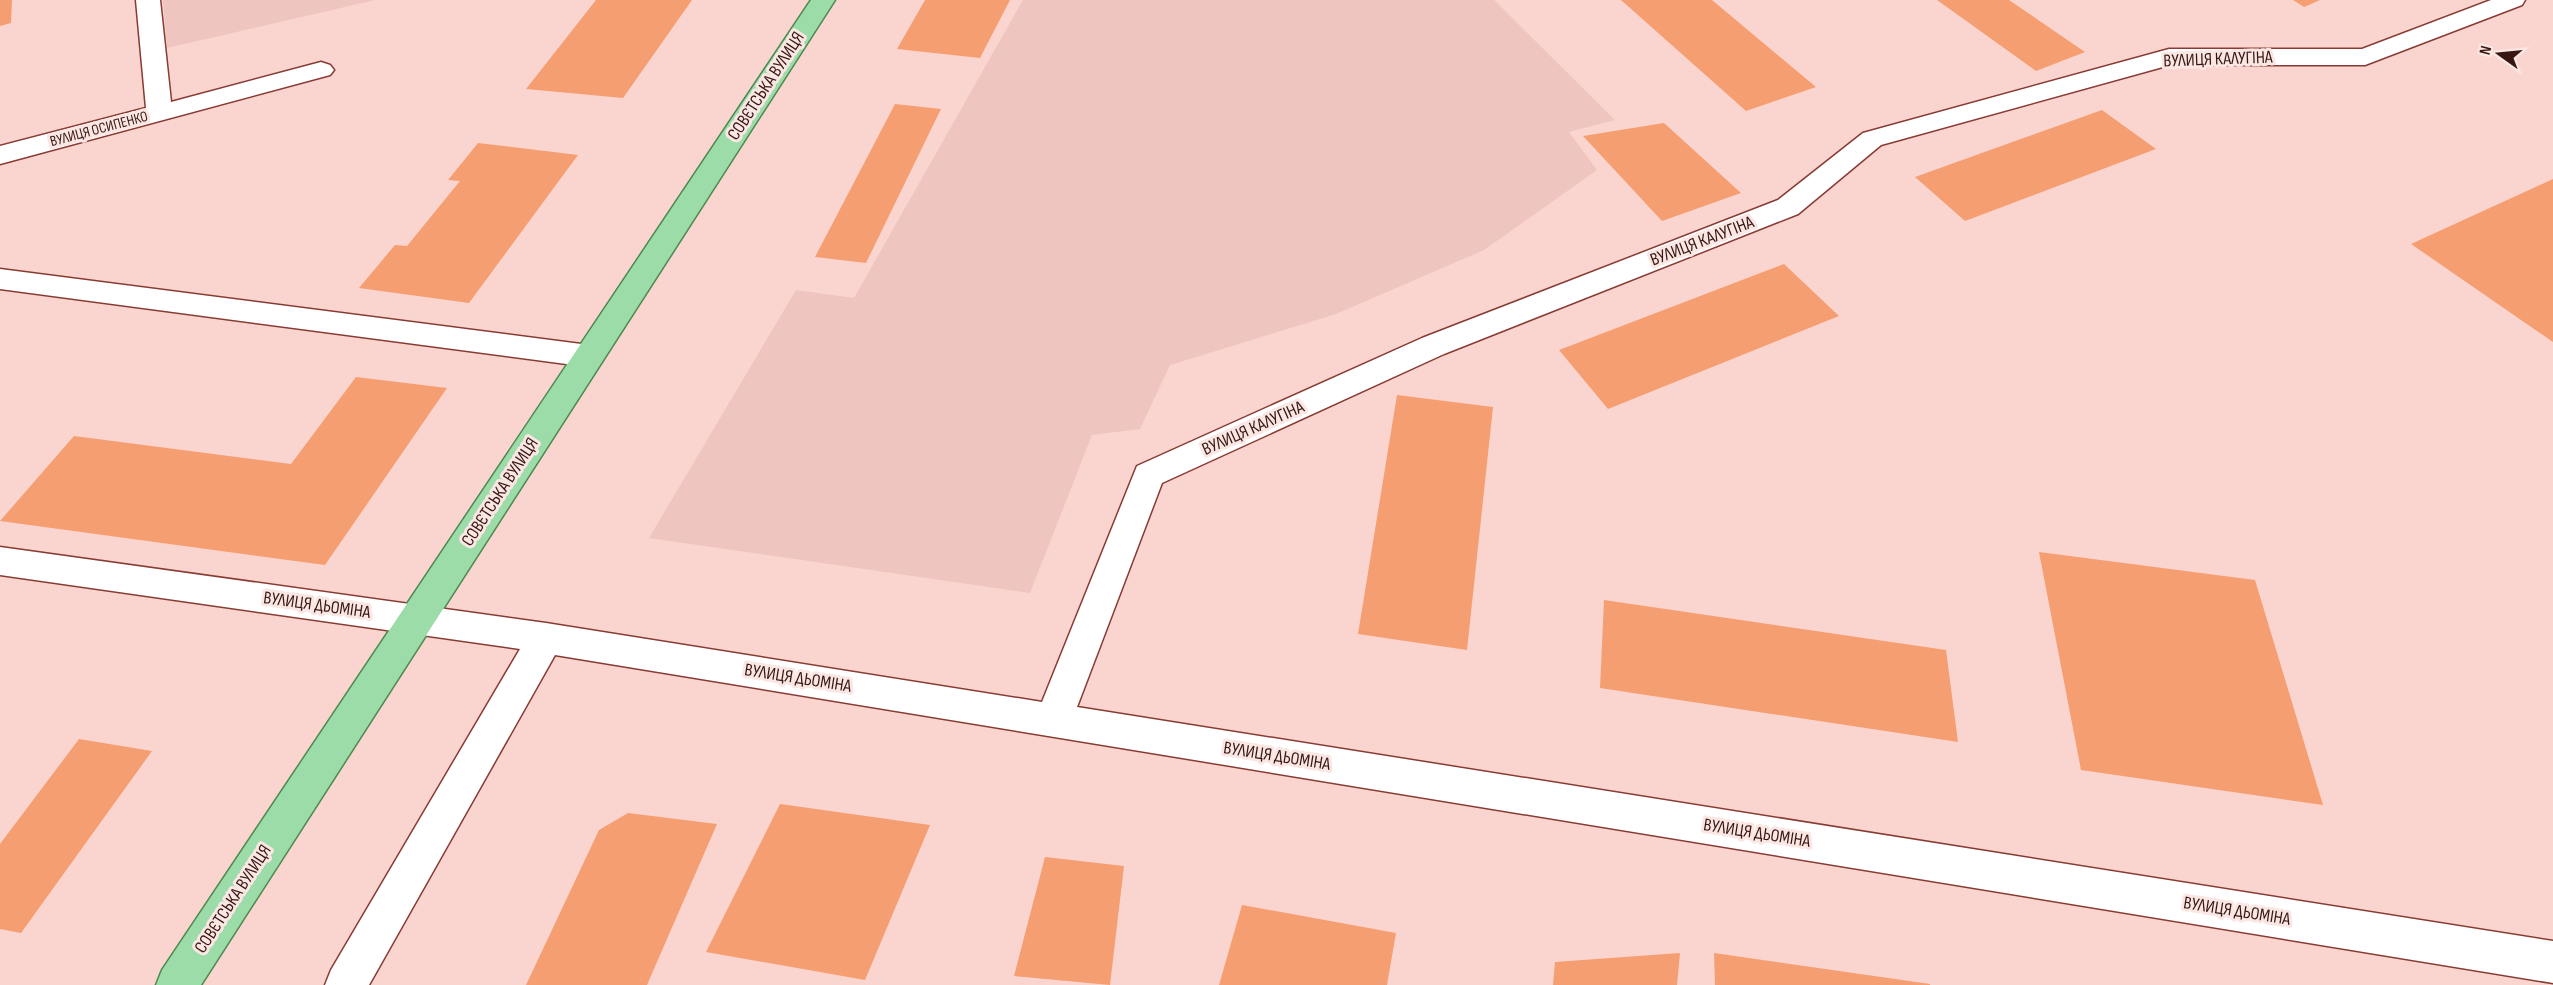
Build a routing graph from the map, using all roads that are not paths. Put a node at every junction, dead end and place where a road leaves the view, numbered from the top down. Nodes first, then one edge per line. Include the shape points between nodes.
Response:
1 (148, 0) edge
2 (823, 0) edge
3 (2513, 0) edge
4 (321, 70) dead end
5 (159, 113) junction
6 (0, 155) edge
7 (0, 279) edge
8 (589, 356) junction
9 (0, 561) edge
10 (417, 618) junction
11 (546, 638) junction
12 (1053, 720) junction
13 (2553, 962) edge
14 (177, 985) edge
15 (346, 985) edge

1 - 5 street, ВУЛИЦЯ ОСИПЕНКО
2 - 8 main road, СОВЄТСЬКА ВУЛИЦЯ
3 - 12 street, ВУЛИЦЯ КАЛУГІНА via 2365,57 2169,57 1872,139 1788,207 1433,346 1149,475
4 - 5 street
5 - 6 street, ВУЛИЦЯ ОСИПЕНКО
7 - 8 street
8 - 10 main road, СОВЄТСЬКА ВУЛИЦЯ
9 - 10 street, ВУЛИЦЯ ДЬОМІНА
10 - 11 street, ВУЛИЦЯ ДЬОМІНА
10 - 14 main road, СОВЄТСЬКА ВУЛИЦЯ
11 - 12 street, ВУЛИЦЯ ДЬОМІНА
11 - 15 street
12 - 13 street, ВУЛИЦЯ ДЬОМІНА

